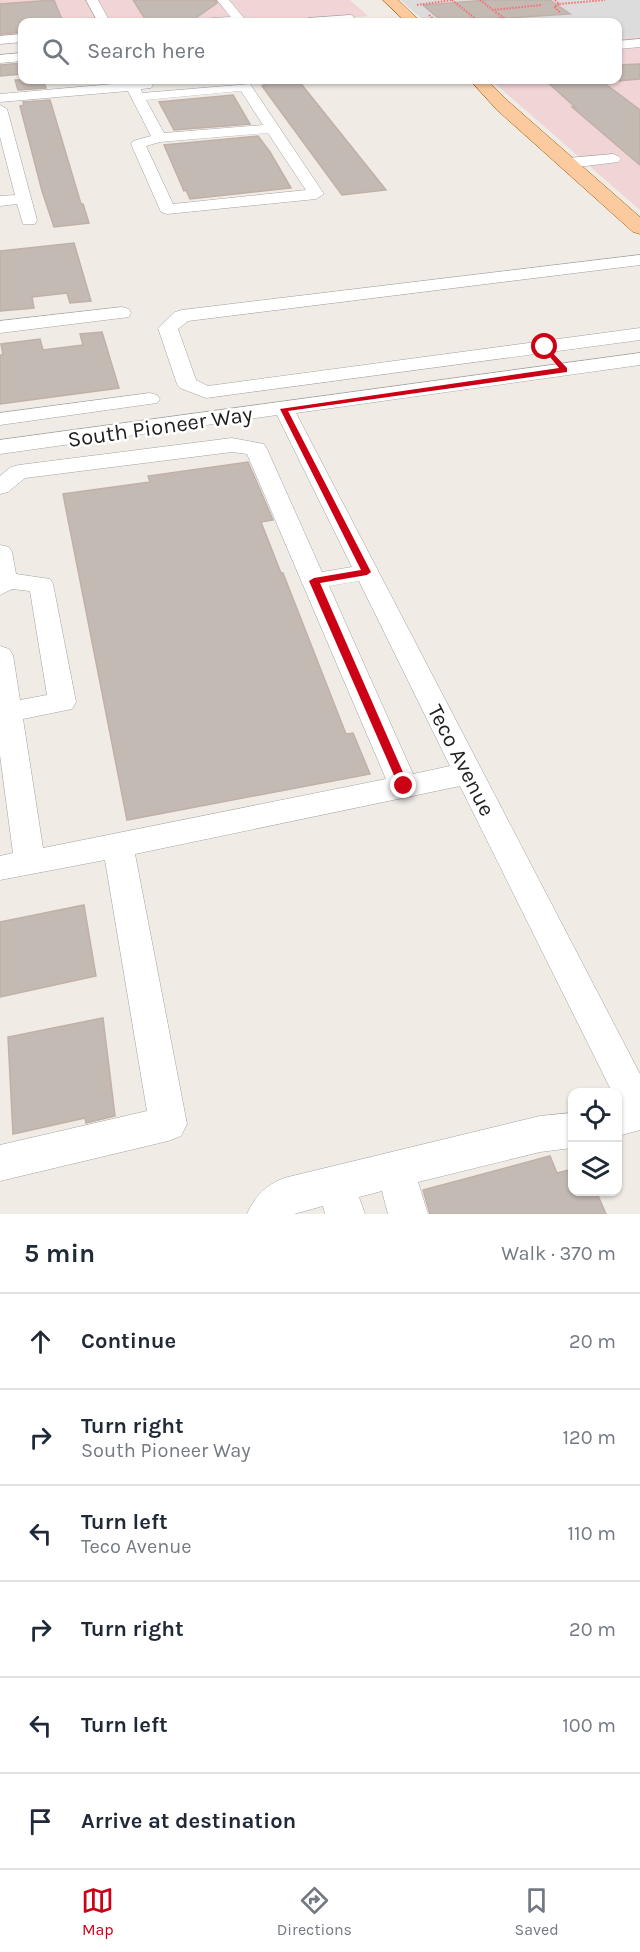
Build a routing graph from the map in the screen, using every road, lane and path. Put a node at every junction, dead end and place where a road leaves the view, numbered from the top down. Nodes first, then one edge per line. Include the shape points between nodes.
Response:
1 (92, 0) edge
2 (224, 0) edge
3 (452, 0) edge
4 (480, 0) edge
5 (555, 0) edge
6 (605, 0) edge
7 (381, 2) edge
8 (542, 4) dead end
9 (559, 4) junction
10 (493, 10) junction
11 (561, 13) dead end
12 (102, 18) edge
13 (238, 18) edge
14 (407, 18) edge
15 (432, 18) edge
16 (474, 18) edge
17 (504, 18) edge
18 (18, 38) edge
19 (0, 39) edge
20 (640, 43) edge
21 (622, 46) edge
22 (622, 51) edge
23 (18, 57) edge
24 (629, 58) dead end
25 (0, 59) edge
26 (134, 84) edge
27 (463, 84) edge
28 (482, 84) edge
29 (0, 91) edge
30 (0, 98) edge
31 (503, 106) junction
32 (0, 109) edge
33 (269, 123) junction
34 (156, 133) junction
35 (6, 147) edge
36 (613, 159) dead end
37 (569, 163) junction
38 (24, 199) junction
39 (0, 201) edge
40 (29, 220) dead end
41 (640, 228) edge
42 (640, 260) edge
43 (122, 313) dead end
44 (0, 327) edge
45 (640, 334) edge
46 (545, 347) junction
47 (640, 359) edge
48 (565, 370) junction
49 (150, 399) dead end
50 (284, 409) junction
51 (0, 419) edge
52 (8, 446) edge
53 (19, 472) junction
54 (0, 487) edge
55 (0, 552) edge
56 (367, 572) junction
57 (314, 581) junction
58 (2, 584) edge
59 (0, 655) edge
60 (8, 712) junction
61 (469, 772) junction
62 (404, 786) junction
63 (118, 846) junction
64 (30, 863) junction
65 (0, 868) edge
66 (640, 1112) edge
67 (622, 1118) edge
68 (568, 1131) edge
69 (0, 1164) edge
70 (395, 1170) junction
71 (340, 1199) edge
72 (267, 1214) edge
73 (408, 1214) edge

1 - 12 street
2 - 13 street
3 - 15 path via 417,5
3 - 16 path
4 - 10 path
5 - 9 path
6 - 9 path
7 - 14 main road
8 - 10 path
9 - 11 path via 554,7
10 - 17 path
18 - 19 street
20 - 21 street
22 - 24 street
23 - 25 street
26 - 29 street
26 - 30 street
26 - 33 street via 245,87
26 - 34 street
27 - 31 main road
28 - 31 main road
31 - 37 main road
32 - 35 street
33 - 34 street
33 - 34 street via 316,194 167,209 138,144
35 - 38 street
36 - 37 street
37 - 41 main road
38 - 39 street
38 - 40 street
42 - 46 street via 183,316 168,328 187,384 206,392
43 - 44 street
45 - 46 street
46 - 48 street
47 - 48 street, South Pioneer Way
48 - 50 street, South Pioneer Way
49 - 51 street
50 - 52 street, South Pioneer Way
50 - 56 street, Teco Avenue
52 - 53 street
53 - 54 street
53 - 57 street via 232,445 256,449
55 - 58 street
56 - 57 street
56 - 61 street, Teco Avenue
57 - 62 street
58 - 60 street via 41,584 62,702
59 - 60 street
60 - 64 street
61 - 62 street
61 - 66 street, Teco Avenue
62 - 63 street
63 - 64 street
63 - 69 street via 168,1124
64 - 65 street
66 - 67 street
68 - 70 street via 540,1134
70 - 71 street
70 - 73 street
71 - 72 street via 284,1197

